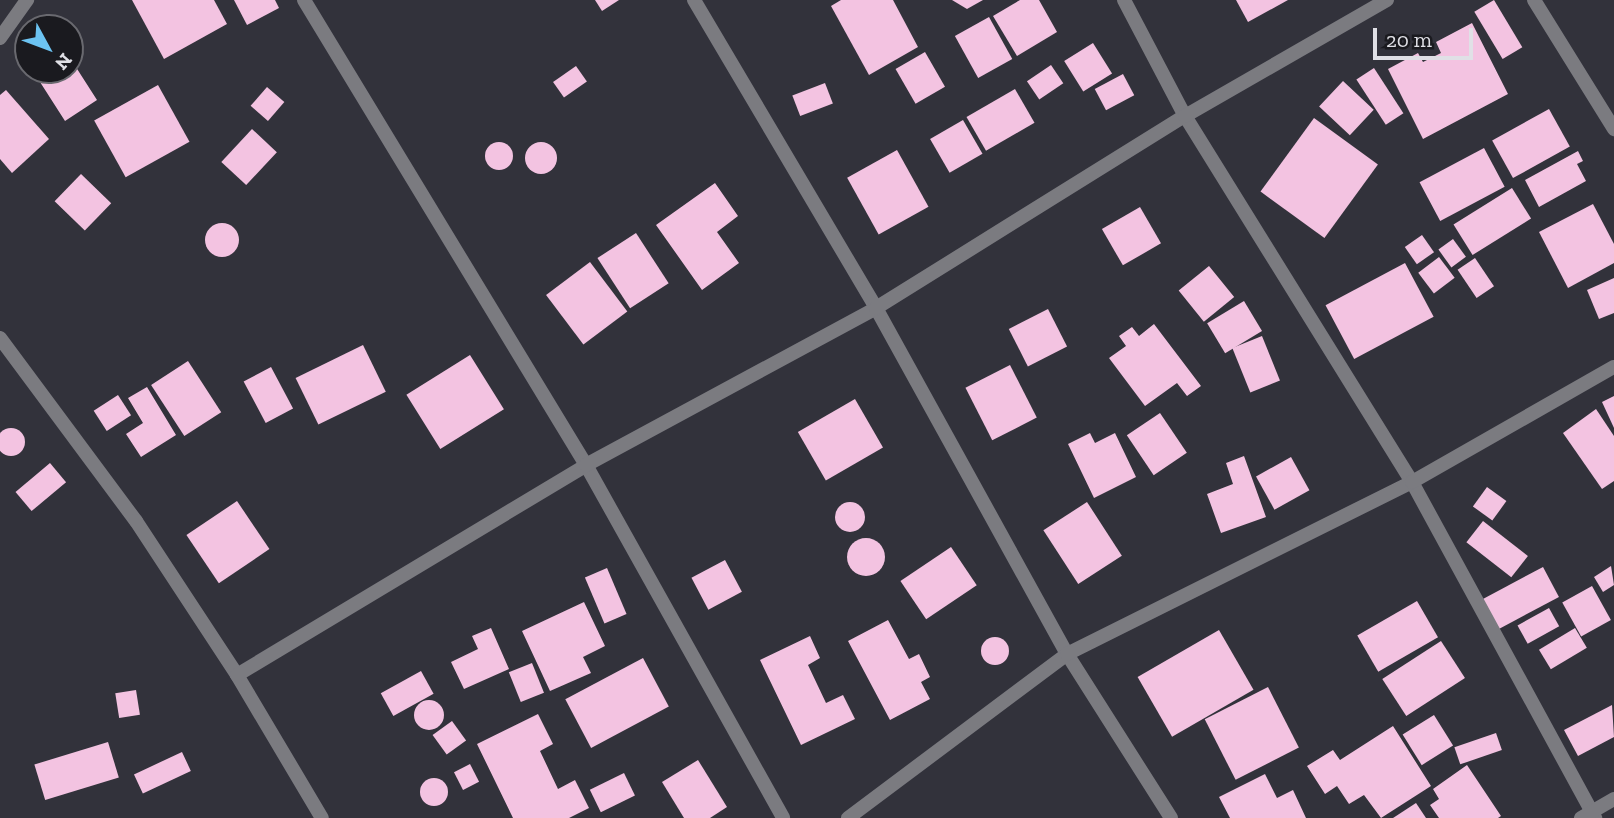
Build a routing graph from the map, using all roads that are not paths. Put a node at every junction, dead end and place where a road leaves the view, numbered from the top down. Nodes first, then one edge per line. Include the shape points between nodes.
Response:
1 (27, 0) edge
2 (304, 0) edge
3 (694, 0) edge
4 (1124, 0) edge
5 (1387, 0) edge
6 (1534, 0) edge
7 (0, 38) edge
8 (1185, 116) junction
9 (1614, 129) edge
10 (876, 308) junction
11 (0, 338) edge
12 (1614, 368) edge
13 (586, 465) junction
14 (1412, 482) junction
15 (1067, 654) junction
16 (237, 675) junction
17 (1614, 799) edge
18 (1589, 816) edge
19 (322, 818) edge
20 (783, 818) edge
21 (848, 818) edge
22 (1171, 818) edge

1 - 7 street
2 - 13 street
3 - 10 street
4 - 8 street
5 - 8 street
6 - 9 street
8 - 10 street
8 - 14 street
10 - 13 street
10 - 15 street
11 - 16 street via 136,521
12 - 14 street
13 - 16 street
13 - 20 street
14 - 15 street
14 - 18 street
15 - 21 street
15 - 22 street
16 - 19 street
17 - 18 street

